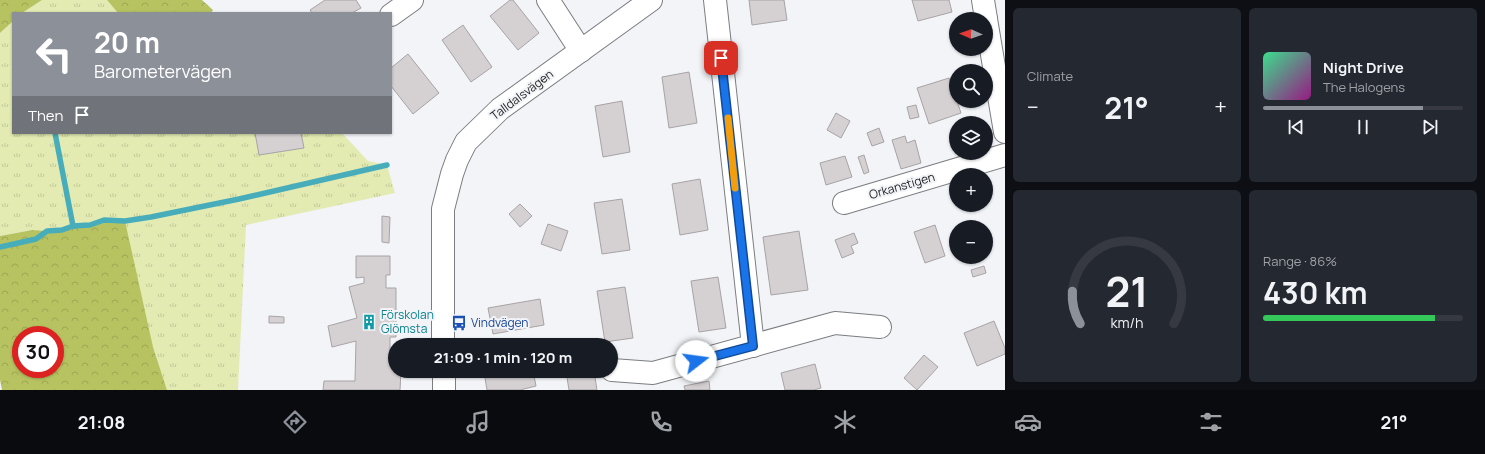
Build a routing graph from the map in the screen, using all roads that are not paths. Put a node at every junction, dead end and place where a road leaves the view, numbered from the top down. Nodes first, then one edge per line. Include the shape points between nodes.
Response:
1 (412, 0) edge
2 (548, 0) edge
3 (651, 0) edge
4 (715, 0) edge
5 (983, 0) edge
6 (985, 12) edge
7 (392, 14) edge
8 (581, 51) junction
9 (992, 56) edge
10 (1005, 132) edge
11 (1005, 155) edge
12 (844, 203) dead end
13 (880, 327) dead end
14 (444, 338) edge
15 (753, 346) junction
16 (618, 370) edge
17 (444, 378) edge
18 (444, 390) edge

1 - 7 street
2 - 8 street
3 - 8 street, Talldalsvägen
4 - 15 street
5 - 6 street
8 - 14 street, Talldalsvägen via 500,109 466,142 457,160 443,210
9 - 10 street
11 - 12 street, Orkanstigen
13 - 15 street via 834,323
15 - 16 street via 653,373
17 - 18 street

